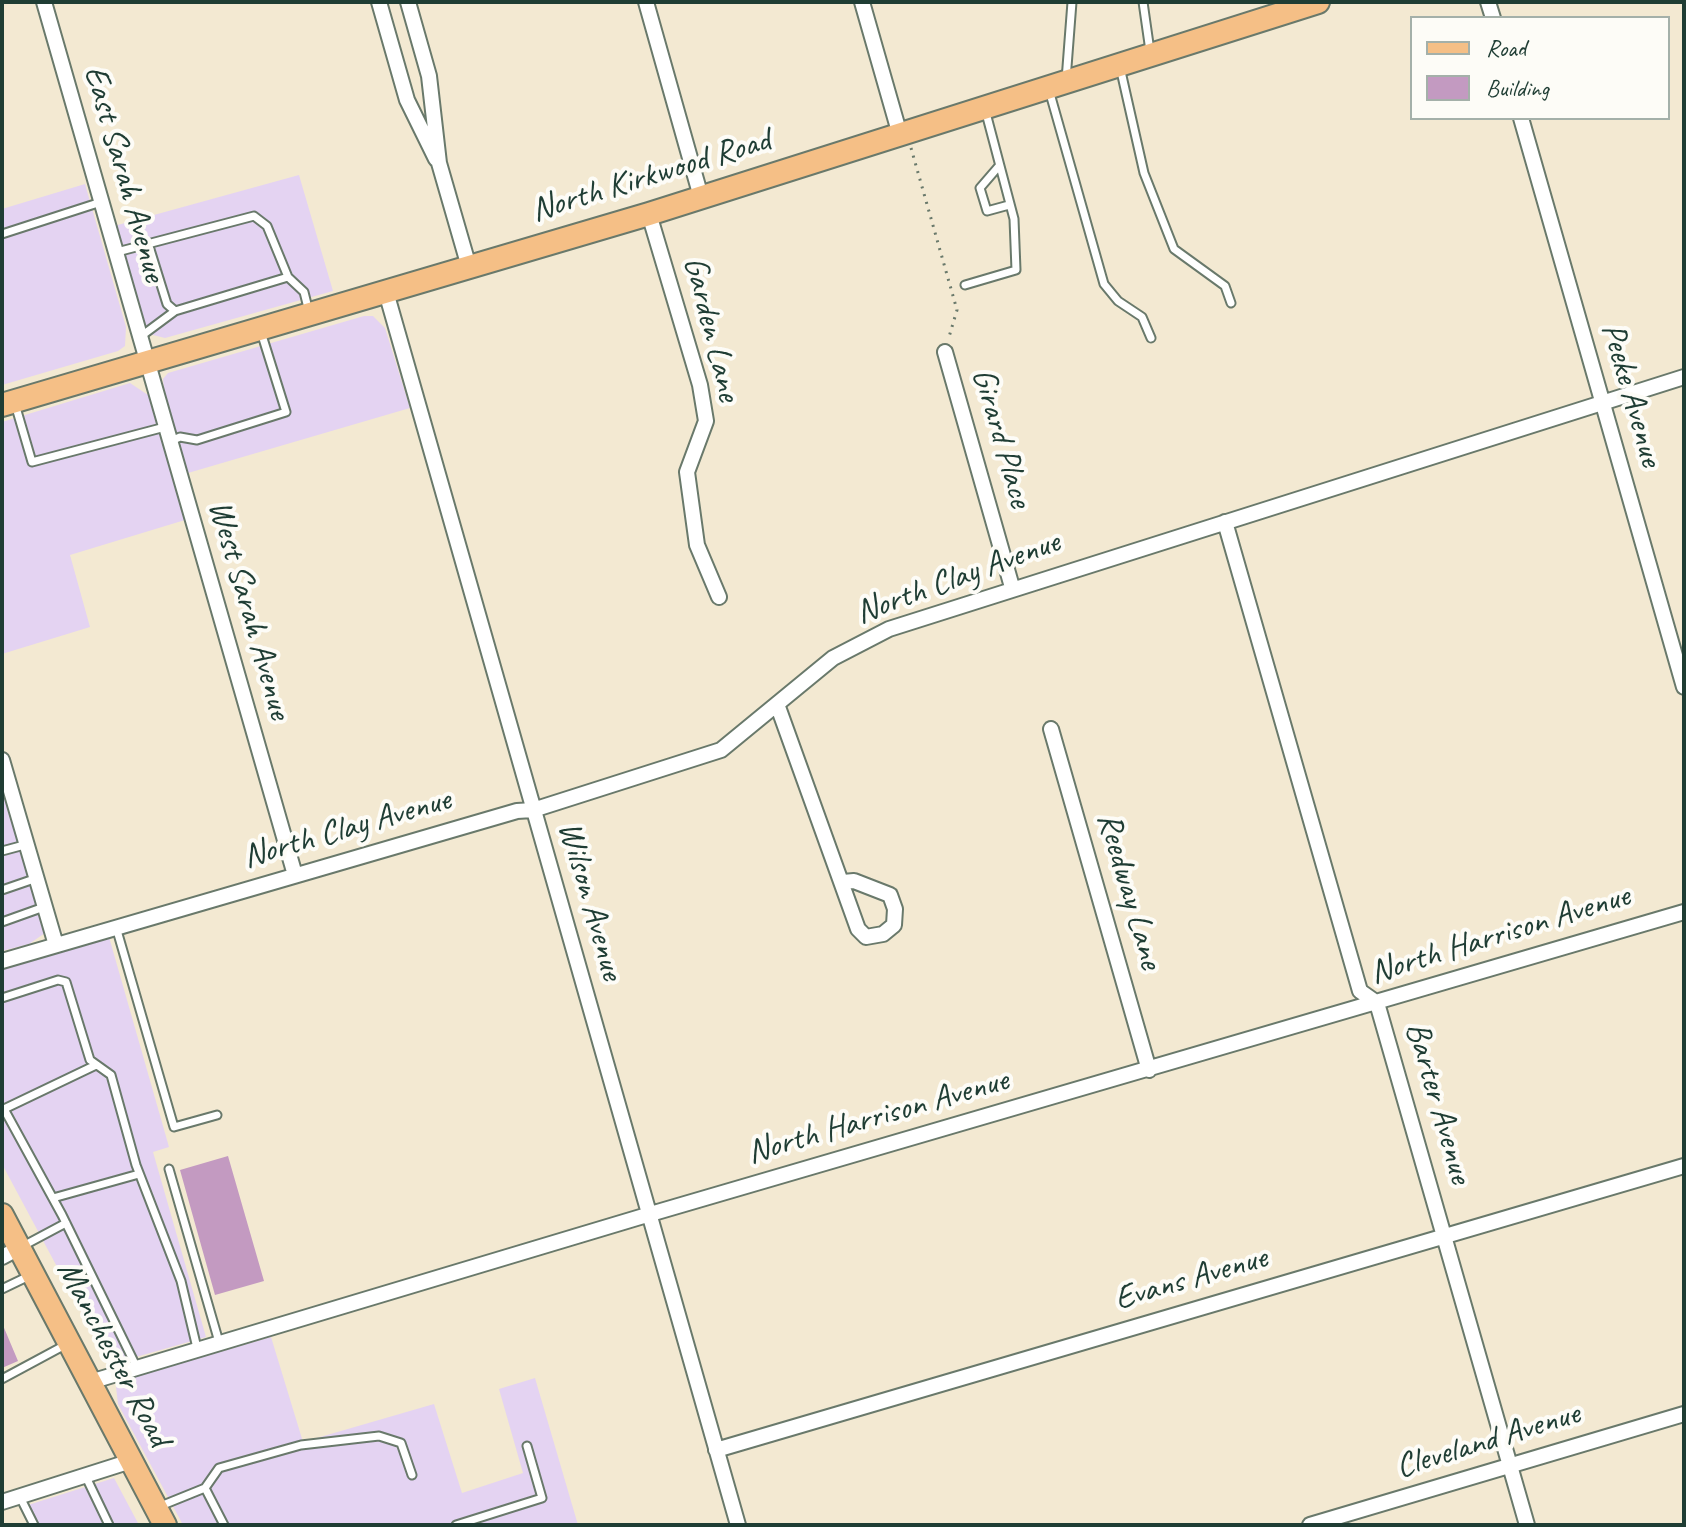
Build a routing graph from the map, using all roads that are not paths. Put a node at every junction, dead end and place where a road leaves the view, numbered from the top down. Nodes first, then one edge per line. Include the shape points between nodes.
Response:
1 (44, 2) edge
2 (379, 2) edge
3 (408, 2) edge
4 (646, 2) edge
5 (862, 2) edge
6 (1072, 2) edge
7 (1143, 2) edge
8 (1313, 3) edge
9 (1150, 55) junction
10 (1120, 65) junction
11 (1057, 85) junction
12 (984, 107) junction
13 (1522, 120) edge
14 (903, 134) junction
15 (439, 163) junction
16 (999, 166) junction
17 (701, 197) junction
18 (101, 202) junction
19 (1009, 205) junction
20 (649, 214) junction
21 (2, 234) edge
22 (148, 243) junction
23 (115, 252) junction
24 (469, 267) junction
25 (288, 277) junction
26 (965, 285) dead end
27 (386, 292) junction
28 (1231, 303) dead end
29 (175, 311) junction
30 (309, 314) junction
31 (260, 329) junction
32 (139, 338) junction
33 (1151, 338) dead end
34 (945, 352) road end
35 (146, 363) junction
36 (1684, 377) edge
37 (8, 403) edge
38 (1602, 403) junction
39 (167, 434) junction
40 (1225, 522) junction
41 (1012, 587) junction
42 (719, 597) dead end
43 (1684, 687) edge
44 (777, 704) junction
45 (1051, 729) dead end
46 (2, 763) edge
47 (533, 810) junction
48 (28, 844) junction
49 (2, 851) edge
50 (295, 875) junction
51 (37, 878) junction
52 (843, 882) dead end
53 (2, 890) edge
54 (44, 907) junction
55 (1684, 912) edge
56 (2, 922) edge
57 (116, 927) junction
58 (56, 945) junction
59 (2, 961) edge
60 (2, 998) edge
61 (1377, 1003) junction
62 (96, 1065) junction
63 (1149, 1070) junction
64 (2, 1097) edge
65 (3, 1110) edge
66 (217, 1115) dead end
67 (1684, 1166) edge
68 (169, 1169) dead end
69 (139, 1174) junction
70 (53, 1198) junction
71 (2, 1215) edge
72 (647, 1215) junction
73 (66, 1223) junction
74 (1445, 1236) junction
75 (11, 1252) edge
76 (33, 1274) junction
77 (2, 1289) edge
78 (219, 1342) junction
79 (69, 1343) junction
80 (197, 1348) junction
81 (136, 1366) junction
82 (2, 1379) edge
83 (90, 1382) junction
84 (1684, 1414) edge
85 (527, 1446) dead end
86 (716, 1450) junction
87 (131, 1461) junction
88 (1510, 1466) junction
89 (412, 1475) dead end
90 (86, 1477) junction
91 (205, 1488) junction
92 (20, 1497) junction
93 (2, 1502) edge
94 (160, 1516) edge
95 (34, 1525) edge
96 (109, 1525) edge
97 (224, 1525) edge
98 (456, 1525) edge
99 (738, 1525) edge
100 (1310, 1525) edge
101 (1527, 1525) edge

1 - 18 street, East Sarah Avenue
2 - 15 street via 407,100
3 - 15 street via 429,76
4 - 17 street
5 - 14 street
6 - 11 lane
7 - 9 lane
8 - 9 main road, North Kirkwood Road
9 - 10 main road, North Kirkwood Road
10 - 11 main road, North Kirkwood Road
10 - 28 lane via 1144,173 1174,249 1225,286
11 - 12 main road, North Kirkwood Road
11 - 33 lane via 1104,284 1142,317
12 - 14 main road, North Kirkwood Road
12 - 16 lane
13 - 38 street, Peeke Avenue
14 - 17 main road, North Kirkwood Road
15 - 24 street
16 - 19 lane
16 - 19 lane via 980,188 987,211
17 - 20 main road, North Kirkwood Road
18 - 21 lane
18 - 23 street, East Sarah Avenue
19 - 26 lane via 1016,270
20 - 24 main road, North Kirkwood Road
20 - 42 street, Garden Lane via 700,385 706,421 687,472 697,545
22 - 23 lane
22 - 25 lane via 254,216 267,226
22 - 29 lane via 167,304
23 - 32 street, East Sarah Avenue
24 - 27 main road, North Kirkwood Road
25 - 29 lane
25 - 30 lane via 304,292
27 - 30 main road, North Kirkwood Road
27 - 47 street, Wilson Avenue
29 - 32 lane
30 - 31 main road, North Kirkwood Road
31 - 35 main road, North Kirkwood Road
31 - 39 lane via 286,412 197,440
32 - 35 street, East Sarah Avenue
34 - 41 street, Girard Place
35 - 37 main road, North Kirkwood Road
35 - 39 street, West Sarah Avenue
36 - 38 street, North Clay Avenue
37 - 39 lane via 32,462
38 - 40 street, North Clay Avenue
38 - 43 street, Peeke Avenue
39 - 50 street, West Sarah Avenue
40 - 41 street, North Clay Avenue
40 - 61 street, Barter Avenue via 1360,991
41 - 44 street, North Clay Avenue via 861,642
44 - 47 street, North Clay Avenue via 721,750
44 - 52 street
45 - 63 street, Reedway Lane
46 - 48 street
47 - 50 street, North Clay Avenue
47 - 72 street, Wilson Avenue
48 - 49 lane
48 - 51 street
50 - 57 street, North Clay Avenue
51 - 53 lane
51 - 54 street
54 - 56 lane
54 - 58 street
55 - 61 street, North Harrison Avenue
57 - 58 street, North Clay Avenue
57 - 66 lane via 174,1127
58 - 59 street, North Clay Avenue
60 - 62 lane via 63,980
61 - 63 street, North Harrison Avenue
61 - 74 street, Barter Avenue
62 - 65 lane
62 - 69 lane via 111,1075
63 - 72 street, North Harrison Avenue
64 - 65 lane
65 - 70 lane
67 - 74 street, Evans Avenue
68 - 78 lane
69 - 70 lane
69 - 80 lane via 184,1295
70 - 73 lane
71 - 75 main road, Manchester Road
72 - 78 street, North Harrison Avenue
72 - 86 street, Wilson Avenue
73 - 75 lane
73 - 81 lane
74 - 86 street, Evans Avenue
74 - 88 street, Barter Avenue
75 - 76 main road, Manchester Road
76 - 77 lane
76 - 79 main road, Manchester Road
78 - 80 street, North Harrison Avenue
79 - 82 lane
79 - 83 main road, Manchester Road
80 - 81 street, North Harrison Avenue
81 - 83 street, North Harrison Avenue
83 - 87 main road, Manchester Road
84 - 88 street, Cleveland Avenue
85 - 98 lane via 542,1498
86 - 99 street, Wilson Avenue
87 - 90 street
87 - 94 main road, Manchester Road
88 - 100 street, Cleveland Avenue
88 - 101 street, Barter Avenue
89 - 91 lane via 401,1443 379,1436 301,1445 219,1468
90 - 92 street
90 - 96 lane
91 - 94 lane
91 - 97 lane
92 - 93 street
92 - 95 lane

